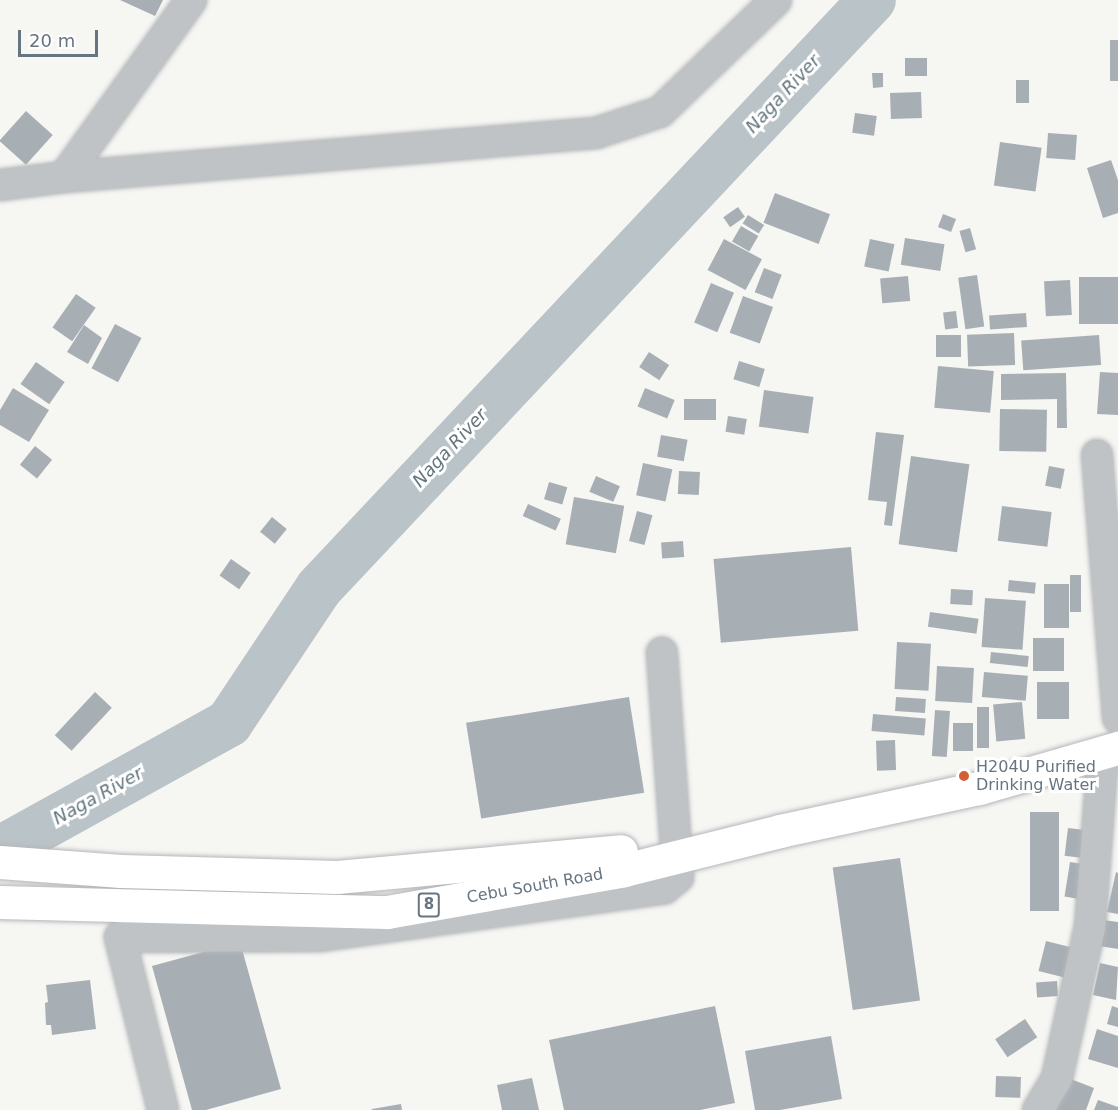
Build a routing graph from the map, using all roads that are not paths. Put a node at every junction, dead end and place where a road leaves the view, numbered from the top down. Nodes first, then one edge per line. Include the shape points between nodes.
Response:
1 (191, 0) edge
2 (776, 0) edge
3 (64, 177) junction
4 (0, 185) edge
5 (1098, 455) dead end
6 (662, 653) dead end
7 (1118, 718) edge
8 (1111, 750) edge
9 (676, 852) junction
10 (0, 862) edge
11 (0, 902) edge
12 (163, 1110) edge
13 (1038, 1110) edge

1 - 3 street
2 - 3 street via 660,112 597,133
3 - 4 street
5 - 7 street
6 - 9 street
8 - 9 highway, Cebu South Road / 8 via 979,788
8 - 13 street via 1090,927 1057,1078
9 - 10 highway, Cebu South Road / 8 via 337,877
9 - 11 highway, Cebu South Road / 8 via 624,870 387,912
9 - 12 street via 678,877 665,888 321,936 120,937

